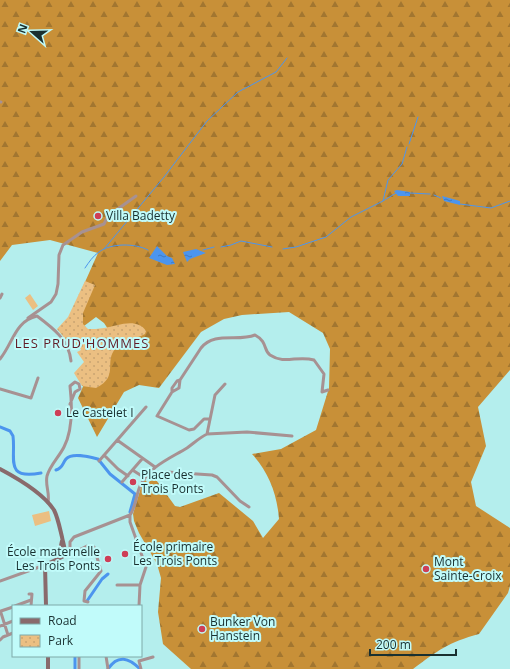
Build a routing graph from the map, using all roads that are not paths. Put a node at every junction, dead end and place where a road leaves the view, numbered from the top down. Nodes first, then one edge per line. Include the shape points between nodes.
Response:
1 (136, 196) dead end
2 (28, 318) junction
3 (0, 359) edge
4 (71, 361) dead end
5 (38, 378) dead end
6 (180, 380) junction
7 (225, 384) dead end
8 (0, 389) edge
9 (70, 390) junction
10 (328, 390) dead end
11 (75, 392) junction
12 (172, 392) junction
13 (70, 404) junction
14 (146, 407) dead end
15 (210, 419) junction
16 (208, 434) junction
17 (292, 436) dead end
18 (118, 440) junction
19 (104, 455) junction
20 (142, 459) junction
21 (100, 460) dead end
22 (155, 467) junction
23 (0, 469) edge
24 (134, 470) junction
25 (128, 476) junction
26 (146, 477) junction
27 (122, 482) dead end
28 (46, 502) junction
29 (249, 507) dead end
30 (130, 515) junction
31 (62, 541) junction
32 (71, 553) junction
33 (62, 558) junction
34 (57, 560) junction
35 (45, 565) junction
36 (0, 581) edge
37 (117, 585) dead end
38 (140, 585) junction
39 (29, 594) dead end
40 (31, 600) junction
41 (88, 602) dead end
42 (17, 605) edge
43 (31, 605) edge
44 (46, 605) edge
45 (140, 605) edge
46 (12, 607) edge
47 (1, 612) edge
48 (12, 621) edge
49 (4, 624) junction
50 (0, 626) edge
51 (12, 633) edge
52 (8, 635) junction
53 (0, 640) edge
54 (48, 657) edge
55 (79, 657) edge
56 (106, 657) edge
57 (153, 657) dead end
58 (135, 660) dead end
59 (139, 661) junction
60 (79, 668) edge
61 (108, 668) edge
62 (141, 668) edge
63 (48, 669) edge

1 - 2 street via 108,216 104,224 82,232 63,246 59,255 56,294 51,302
2 - 3 street via 16,331
2 - 4 street via 38,316 56,331 69,349
5 - 8 street via 32,398
6 - 10 street via 205,343 226,337 249,338 255,335 264,342 270,355 286,360 302,357 314,360 324,374 322,392
6 - 12 street via 179,388
6 - 12 street via 177,380
7 - 15 street via 215,395
9 - 11 street
9 - 11 street via 72,383 78,382 80,389
9 - 13 street
11 - 13 street
12 - 15 street via 157,416 159,418 189,430 194,429 204,419
13 - 28 street via 70,430 47,477 50,494
14 - 18 street
15 - 16 street
16 - 17 street via 247,432
16 - 22 street
18 - 19 street
18 - 20 street
19 - 21 street
19 - 25 street
20 - 22 street
20 - 24 street
22 - 26 street
23 - 28 street via 24,482
24 - 25 street
24 - 26 street
25 - 27 street
26 - 29 street via 167,472 212,474
26 - 30 street via 138,490 138,497
28 - 31 street via 54,510
30 - 32 street via 74,537 70,542
30 - 38 street via 130,522 145,564
31 - 33 street via 65,550
31 - 34 street
32 - 33 street
32 - 41 street via 87,546 94,547 100,571 84,591 84,601
33 - 34 street
34 - 35 street
35 - 36 street
35 - 44 street
37 - 38 street
38 - 45 street
39 - 40 street via 32,594
40 - 42 street
40 - 43 street
46 - 47 street
47 - 49 street
48 - 49 street
49 - 50 street
49 - 52 street
51 - 52 street
52 - 53 street
54 - 63 street
55 - 60 street
56 - 61 street
57 - 59 street
58 - 59 street
59 - 62 street

